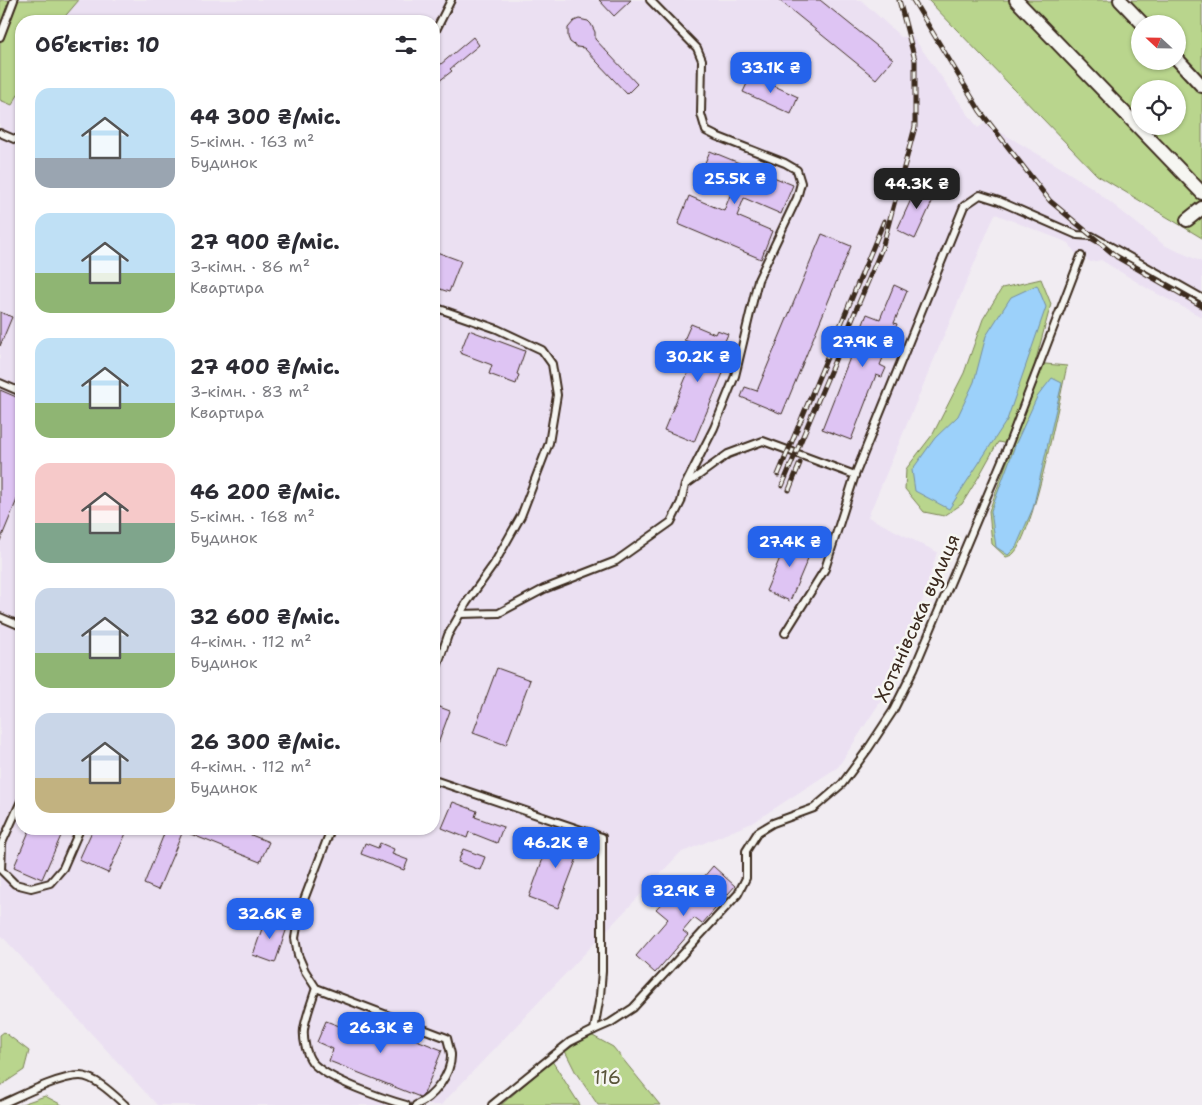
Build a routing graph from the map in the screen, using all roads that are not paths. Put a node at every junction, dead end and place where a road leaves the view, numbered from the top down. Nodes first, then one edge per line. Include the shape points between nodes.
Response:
1 (14, 0) edge
2 (451, 0) edge
3 (650, 0) edge
4 (1016, 0) edge
5 (1120, 0) edge
6 (1134, 15) edge
7 (440, 22) edge
8 (0, 37) edge
9 (1186, 69) edge
10 (1202, 86) edge
11 (0, 133) edge
12 (15, 139) edge
13 (1202, 192) edge
14 (1202, 208) edge
15 (1187, 220) dead end
16 (1081, 256) dead end
17 (1202, 298) edge
18 (440, 308) edge
19 (0, 383) edge
20 (15, 389) edge
21 (855, 475) junction
22 (685, 485) junction
23 (460, 614) junction
24 (0, 617) edge
25 (15, 623) edge
26 (785, 633) dead end
27 (440, 658) edge
28 (440, 782) edge
29 (15, 814) edge
30 (77, 835) edge
31 (329, 835) edge
32 (316, 988) junction
33 (594, 1030) junction
34 (0, 1105) edge
35 (126, 1105) edge
36 (406, 1105) edge
37 (416, 1105) edge
38 (492, 1105) edge

1 - 8 lane
2 - 7 lane
3 - 22 lane via 697,48 702,60 701,114 706,131 785,163 797,170 801,183 758,280 735,376 714,428
4 - 13 street
5 - 6 street
9 - 10 street
11 - 12 lane
14 - 15 street
16 - 33 lane, Хотянівська вулиця via 1006,451 914,669 893,711 842,784 814,808 772,823 758,832 746,851 746,878 738,894 633,1008
17 - 21 lane via 1092,236 1077,235 980,195 964,206
18 - 23 lane via 542,350 552,364 557,395 550,443 521,516
19 - 20 lane
21 - 22 lane via 763,441 728,454
21 - 26 lane via 825,569
22 - 23 lane via 671,522 616,561 544,590 499,613
23 - 27 lane
24 - 25 lane
28 - 33 lane via 602,837 602,971
29 - 30 lane via 2,843 1,870 16,884 32,888 50,883 63,868
31 - 32 lane via 300,910 295,938 298,955
32 - 36 lane via 304,1029 305,1046 311,1061 325,1074
32 - 37 lane via 447,1038 451,1055 446,1076 425,1101
33 - 38 lane, Хотянівська вулиця via 570,1042
34 - 35 lane via 60,1080 82,1076 101,1084

